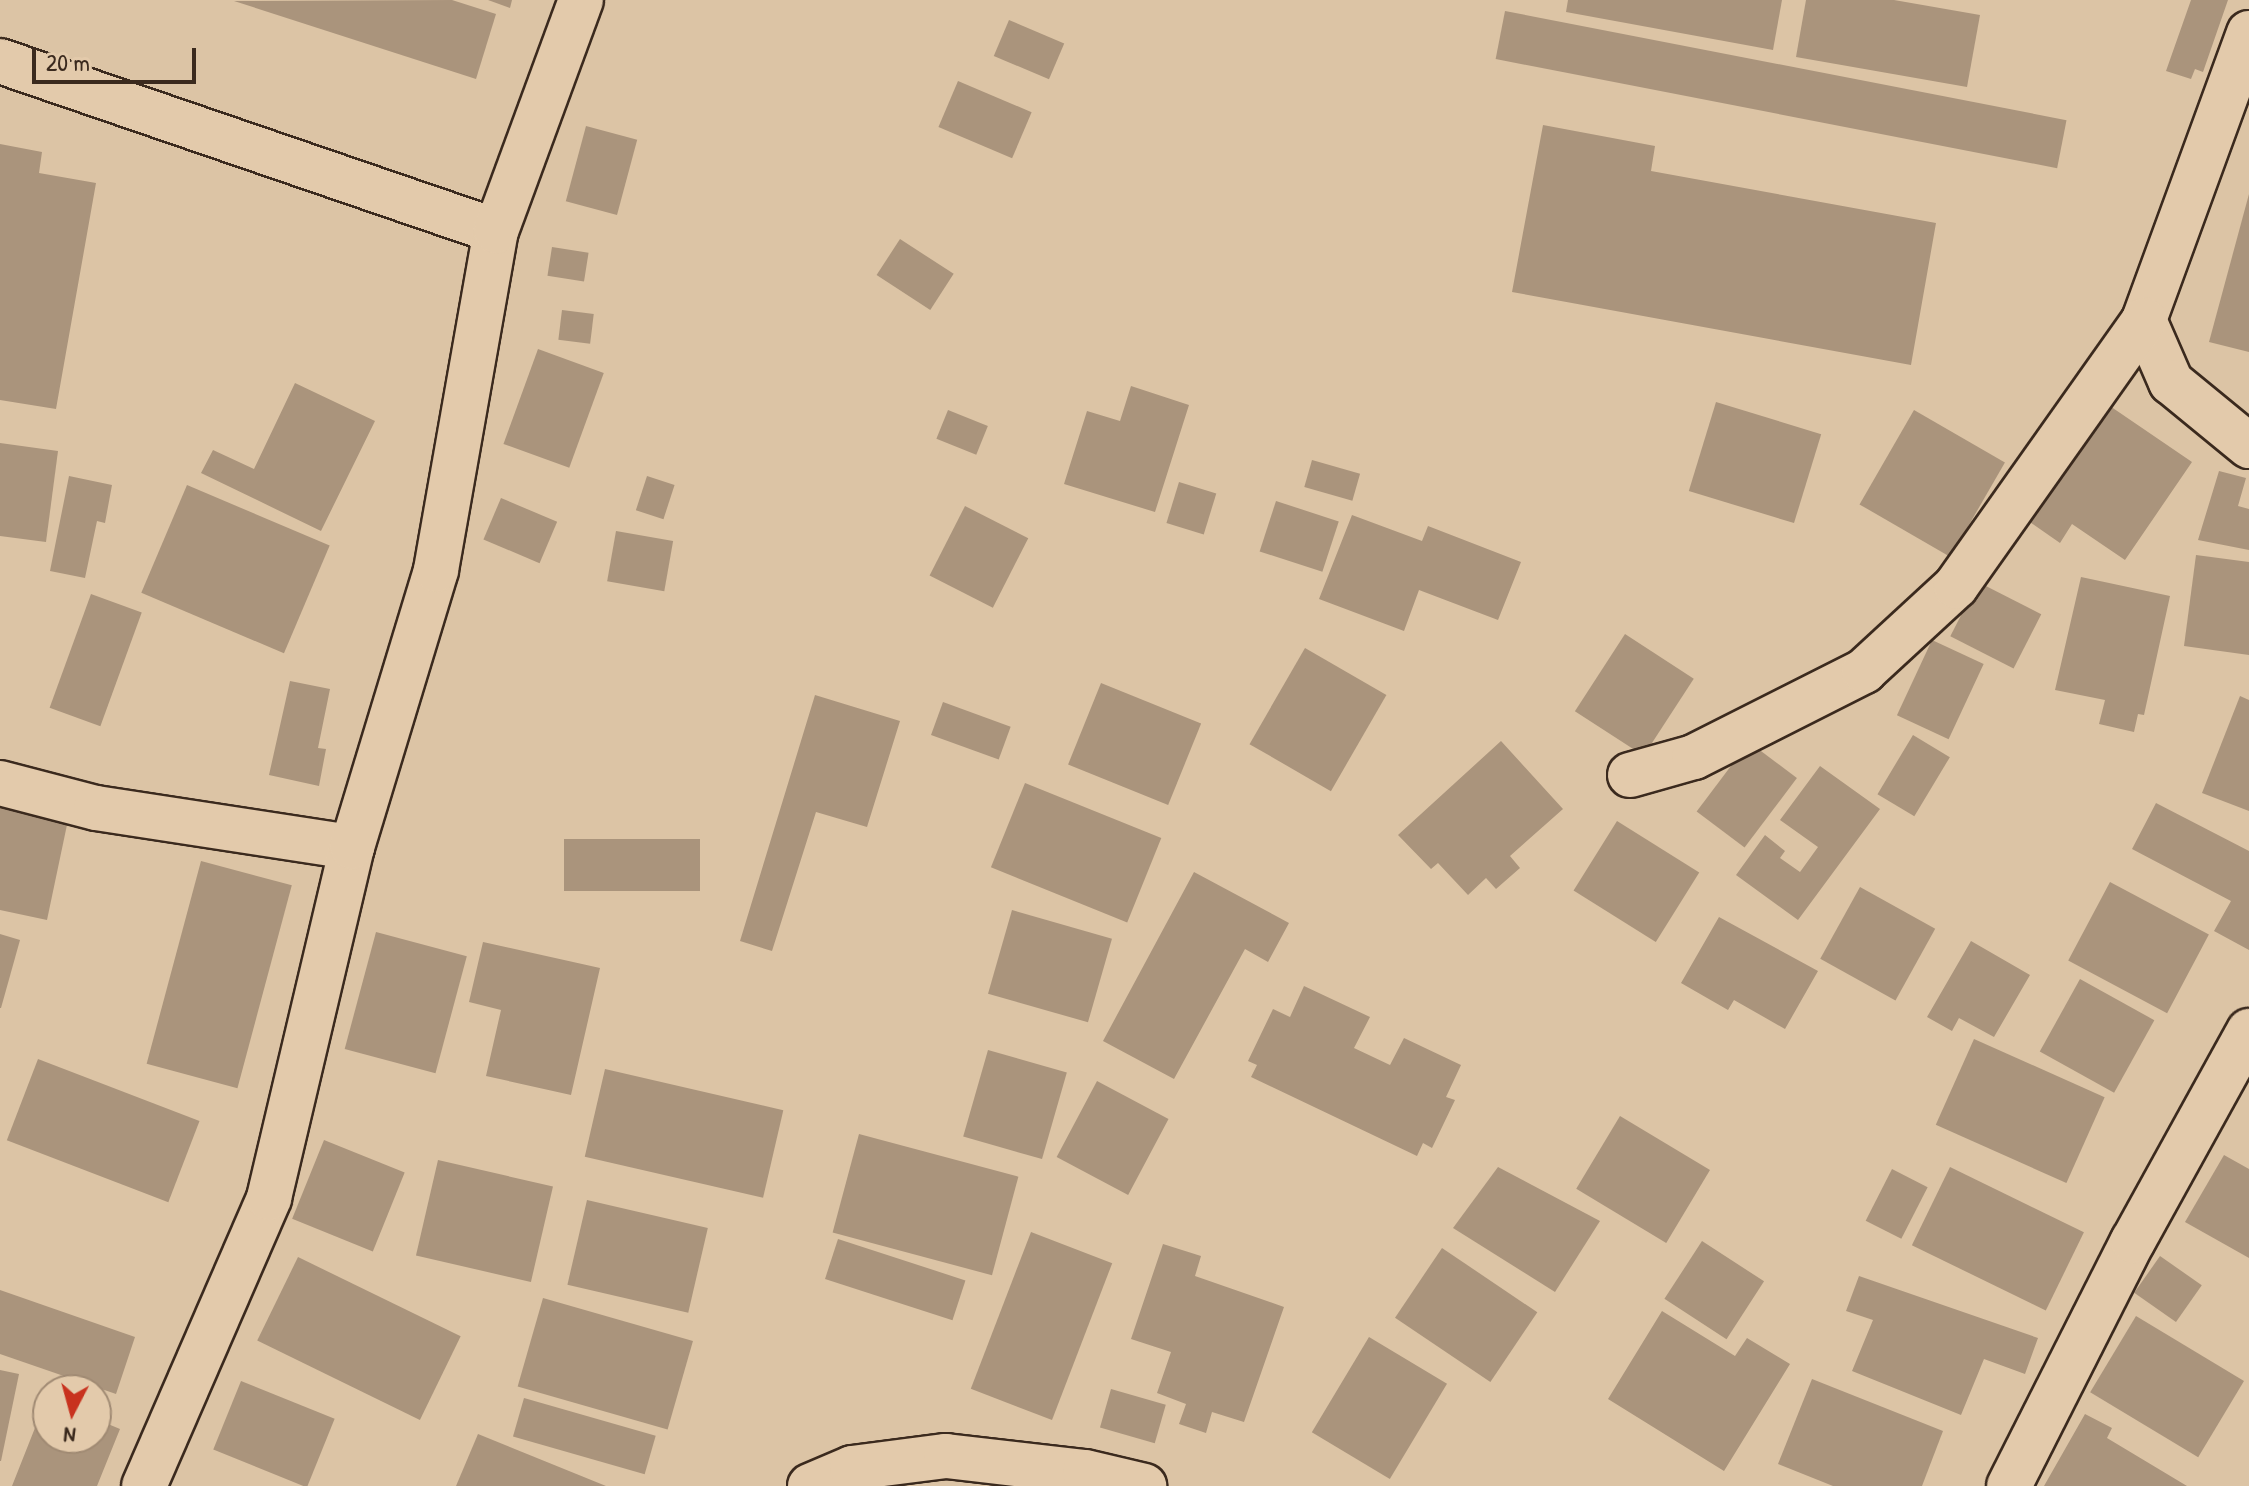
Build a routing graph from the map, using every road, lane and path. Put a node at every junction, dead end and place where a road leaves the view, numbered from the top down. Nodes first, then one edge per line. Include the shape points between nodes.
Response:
1 (581, 0) edge
2 (2249, 33) edge
3 (0, 61) edge
4 (496, 231) junction
5 (2144, 320) junction
6 (2249, 446) edge
7 (1630, 775) dead end
8 (0, 783) edge
9 (352, 847) junction
10 (2249, 1031) edge
11 (1085, 1479) edge
12 (144, 1486) edge
13 (810, 1486) edge
14 (1144, 1486) edge
15 (2009, 1486) edge

1 - 4 street
2 - 5 street
3 - 4 street
4 - 9 street via 436,570
5 - 6 street via 2171,382
5 - 7 street via 1956,586 1864,671 1694,757
8 - 9 street via 96,808
9 - 12 street via 269,1198
10 - 15 street via 2133,1241
11 - 13 street via 946,1456 852,1468
11 - 14 street

